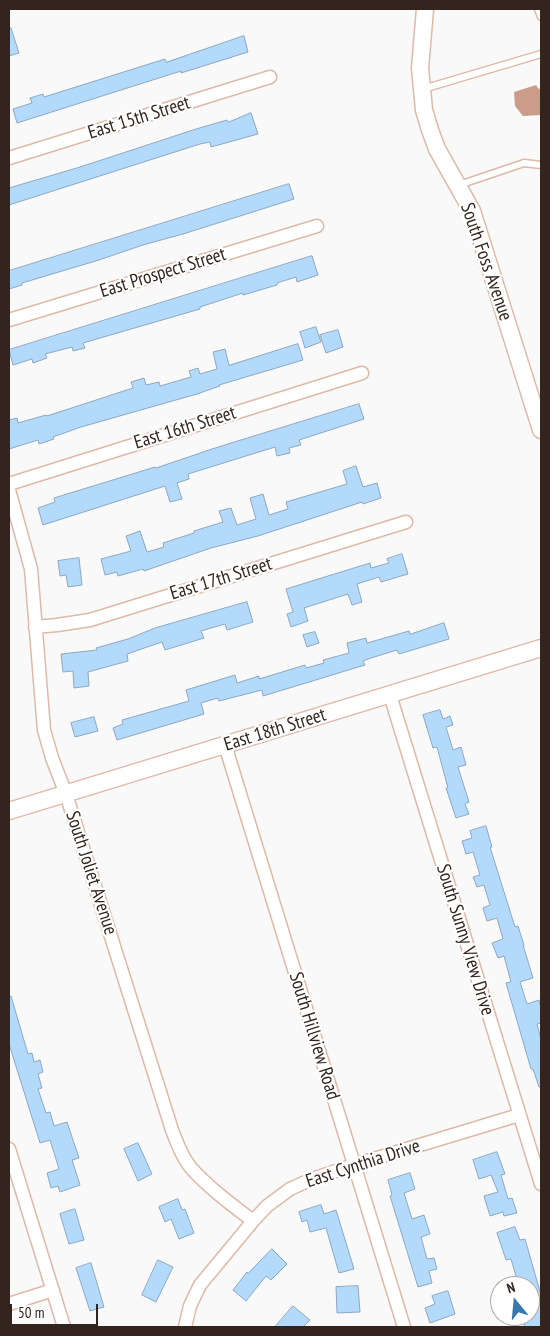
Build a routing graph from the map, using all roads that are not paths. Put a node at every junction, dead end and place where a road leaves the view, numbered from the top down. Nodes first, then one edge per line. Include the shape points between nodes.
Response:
1 (425, 9) edge
2 (538, 9) edge
3 (540, 17) edge
4 (541, 54) edge
5 (270, 77) dead end
6 (422, 89) junction
7 (9, 158) edge
8 (541, 165) edge
9 (458, 185) junction
10 (317, 226) dead end
11 (9, 320) edge
12 (362, 373) dead end
13 (541, 430) edge
14 (9, 484) edge
15 (9, 490) edge
16 (406, 522) dead end
17 (35, 627) junction
18 (541, 648) edge
19 (390, 694) junction
20 (225, 745) junction
21 (66, 794) junction
22 (9, 811) edge
23 (519, 1115) junction
24 (9, 1149) edge
25 (354, 1165) junction
26 (541, 1184) edge
27 (253, 1221) junction
28 (53, 1290) junction
29 (9, 1304) edge
30 (64, 1327) edge
31 (185, 1327) edge
32 (404, 1327) edge

1 - 6 street, South Foss Avenue via 420,68
2 - 3 lane
4 - 6 lane
5 - 7 street, East 15th Street
6 - 9 street, South Foss Avenue via 430,130
8 - 9 lane via 524,163
9 - 13 street, South Foss Avenue via 472,211
10 - 11 street, East Prospect Street
12 - 14 street, East 16th Street
15 - 17 street, South Joliet Avenue via 31,569
16 - 17 street, East 17th Street via 90,620
17 - 21 street, South Joliet Avenue via 44,730
18 - 19 street, East 18th Street
19 - 20 street, East 18th Street
19 - 23 street, South Sunny View Drive
20 - 21 street, East 18th Street
20 - 25 street, South Hillview Road
21 - 22 street, East 18th Street
21 - 27 street, South Joliet Avenue via 178,1148 192,1168
23 - 25 street, East Cynthia Drive
23 - 26 street, South Sunny View Drive
24 - 28 street
25 - 27 street, East Cynthia Drive via 290,1189
25 - 32 street, South Hillview Road
27 - 31 street, East Cynthia Drive via 200,1285
28 - 29 street
28 - 30 street

